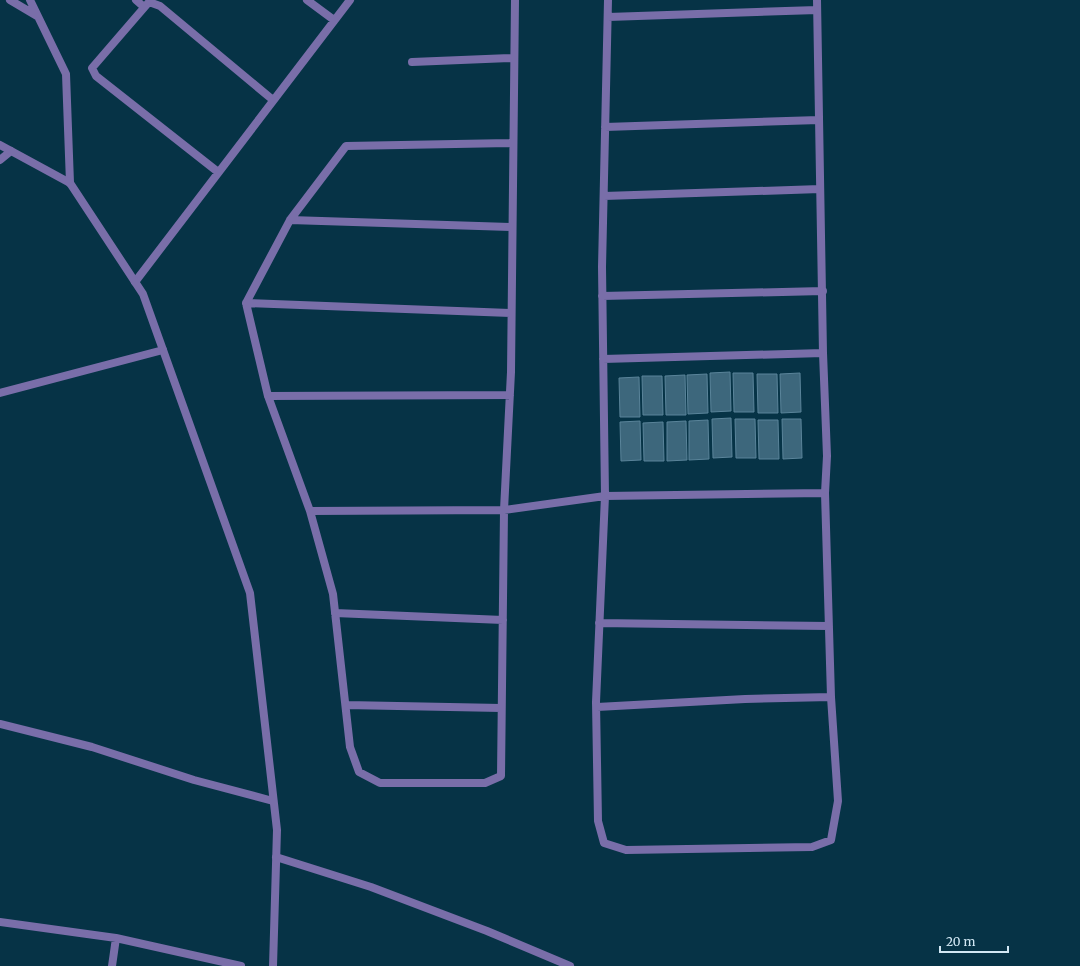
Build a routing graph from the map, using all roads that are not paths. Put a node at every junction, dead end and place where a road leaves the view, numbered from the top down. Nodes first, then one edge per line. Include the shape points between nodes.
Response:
1 (10, 0) edge
2 (30, 0) edge
3 (136, 0) edge
4 (307, 0) edge
5 (350, 0) edge
6 (515, 0) edge
7 (608, 0) edge
8 (817, 0) edge
9 (155, 2) edge
10 (144, 7) junction
11 (817, 10) junction
12 (37, 16) junction
13 (608, 17) junction
14 (334, 20) junction
15 (513, 58) junction
16 (412, 62) dead end
17 (273, 100) junction
18 (819, 120) junction
19 (605, 127) junction
20 (513, 143) junction
21 (0, 145) edge
22 (11, 151) junction
23 (0, 160) edge
24 (218, 172) junction
25 (70, 183) junction
26 (820, 189) junction
27 (604, 196) junction
28 (290, 220) junction
29 (512, 227) junction
30 (135, 282) junction
31 (823, 291) junction
32 (602, 296) junction
33 (246, 303) junction
34 (512, 313) junction
35 (163, 350) junction
36 (823, 353) junction
37 (603, 359) junction
38 (0, 393) edge
39 (510, 395) junction
40 (268, 396) junction
41 (825, 493) junction
42 (605, 496) junction
43 (504, 510) junction
44 (310, 511) junction
45 (335, 613) junction
46 (503, 620) junction
47 (599, 623) junction
48 (829, 626) junction
49 (831, 697) junction
50 (346, 705) junction
51 (597, 707) junction
52 (501, 708) junction
53 (0, 724) edge
54 (273, 801) junction
55 (276, 857) junction
56 (0, 922) edge
57 (116, 938) junction
58 (275, 965) edge
59 (112, 966) edge
60 (241, 966) edge
61 (570, 966) edge

1 - 12 street
2 - 12 street
3 - 10 street
4 - 14 street
5 - 14 street
6 - 15 street
7 - 13 street
8 - 11 street
9 - 10 street via 149,2
9 - 17 street
10 - 24 street via 92,68 96,76
11 - 13 street
11 - 18 street
12 - 25 street via 66,74
13 - 19 street
14 - 17 street
15 - 16 street
15 - 20 street
17 - 24 street
18 - 19 street
18 - 26 street
19 - 27 street
20 - 28 street via 346,146
20 - 29 street
21 - 22 street
22 - 23 street
22 - 25 street
24 - 30 street
25 - 30 street
26 - 27 street
26 - 31 street
27 - 32 street
28 - 29 street
28 - 33 street
29 - 34 street
30 - 35 street via 143,294
31 - 32 street
31 - 36 street
32 - 37 street
33 - 34 street
33 - 40 street
34 - 39 street
35 - 38 street
35 - 54 street via 250,593
36 - 37 street
36 - 41 street via 827,456
37 - 42 street
39 - 40 street
39 - 43 street
40 - 44 street
41 - 42 street
41 - 48 street
42 - 43 street
42 - 47 street
43 - 44 street
43 - 46 street
44 - 45 street via 333,594
45 - 46 street
45 - 50 street
46 - 52 street
47 - 48 street
47 - 51 street
48 - 49 street
49 - 51 street
49 - 51 street via 838,801 831,840 812,847 626,850 604,842 598,821
50 - 52 street
50 - 52 street via 350,747 359,772 380,783 485,784 501,776
53 - 54 street via 92,747 194,780
54 - 55 street
55 - 58 street
55 - 61 street via 371,887 488,931
56 - 57 street
57 - 59 street
57 - 60 street

